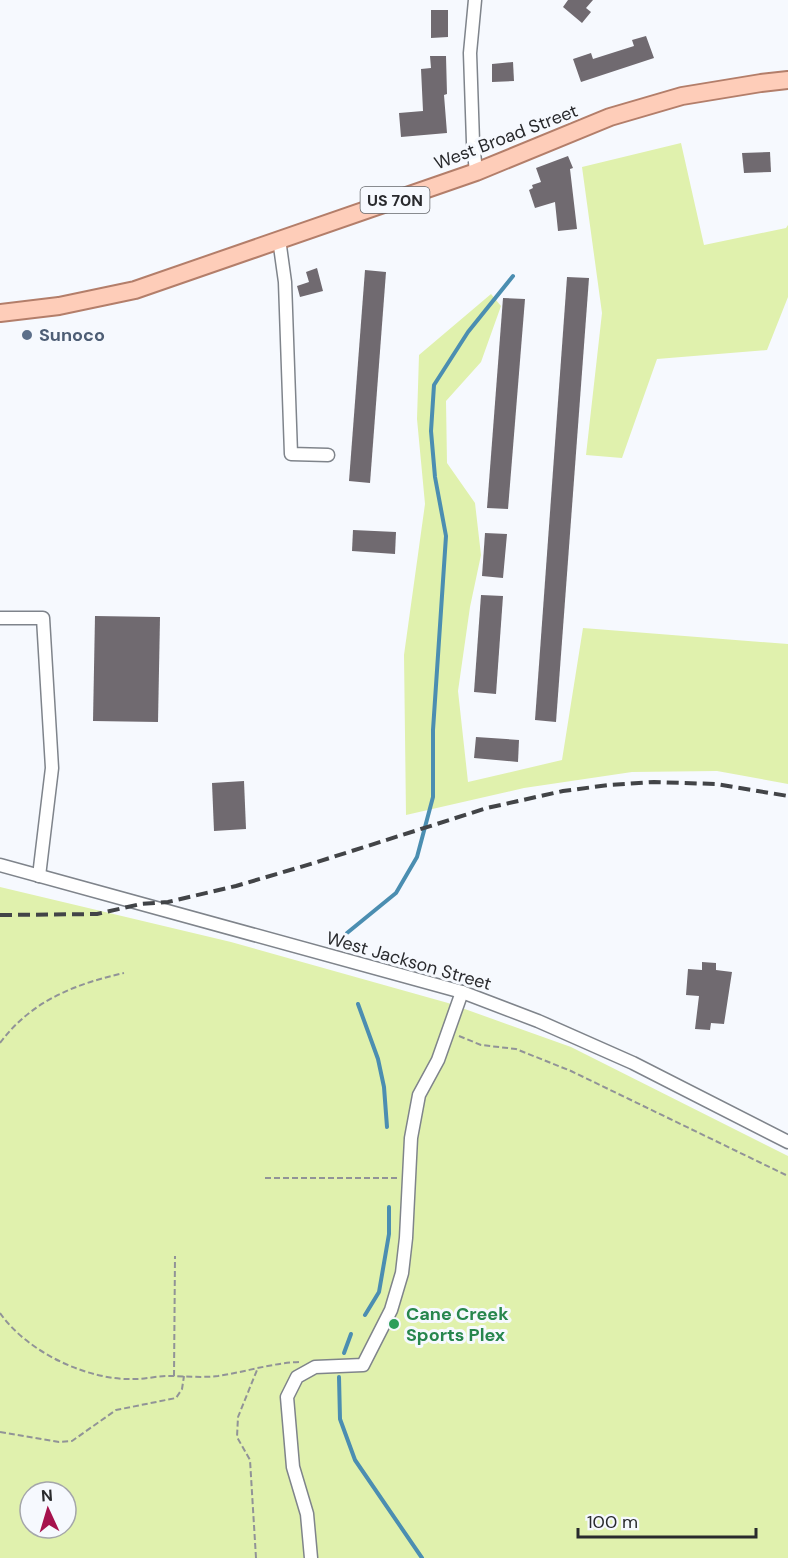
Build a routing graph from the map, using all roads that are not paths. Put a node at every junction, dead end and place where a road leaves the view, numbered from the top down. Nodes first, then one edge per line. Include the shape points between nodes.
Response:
1 (476, 0) edge
2 (788, 81) edge
3 (476, 172) junction
4 (279, 239) junction
5 (0, 313) edge
6 (328, 455) dead end
7 (0, 618) edge
8 (0, 865) edge
9 (39, 876) junction
10 (462, 992) junction
11 (788, 1143) edge
12 (311, 1558) edge

1 - 3 street via 470,53
2 - 3 main road, West Broad Street / US 70N via 682,96 610,117
3 - 4 main road, West Broad Street / US 70N
4 - 5 main road, West Broad Street / US 70N via 135,290 59,306
4 - 6 street via 285,282 291,454
7 - 9 street via 43,618 52,768
8 - 9 street, West Jackson Street
9 - 10 street, West Jackson Street
10 - 11 street, West Jackson Street via 633,1063
10 - 12 street via 438,1060 419,1095 411,1138 402,1273 390,1310 363,1365 315,1367 297,1377 287,1396 293,1467 307,1514

